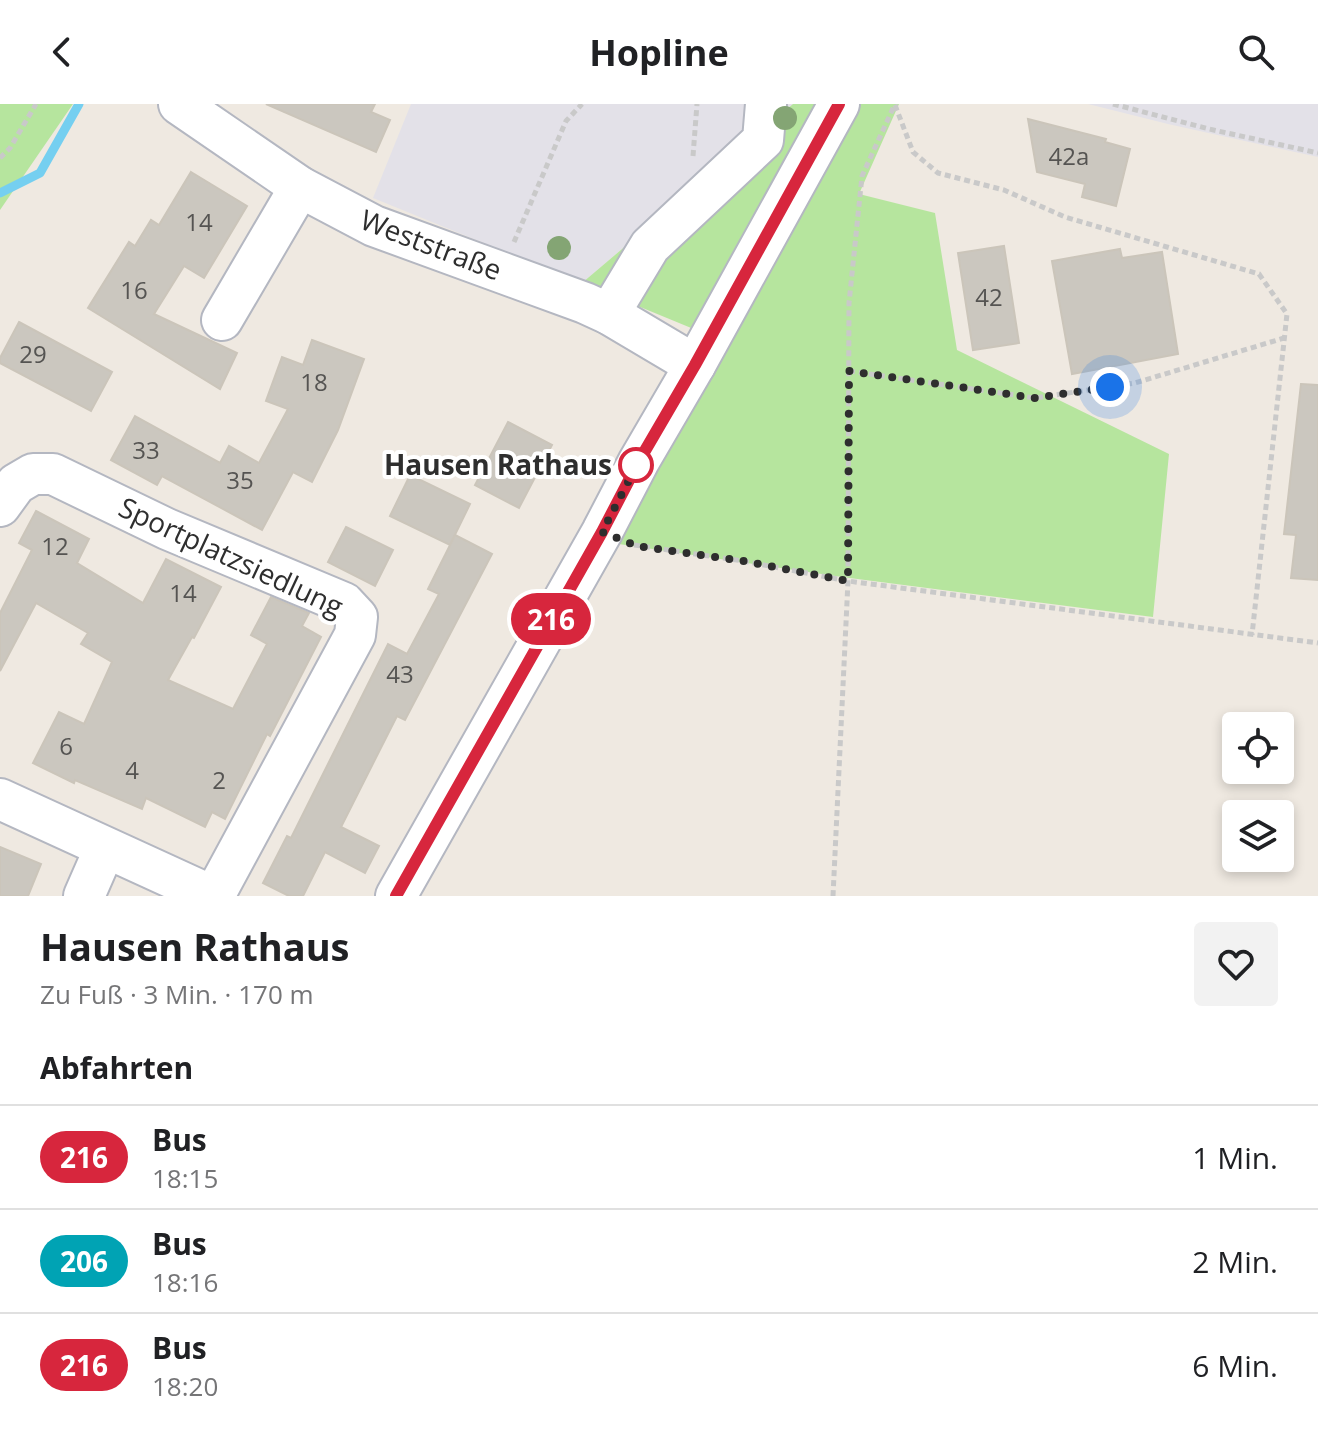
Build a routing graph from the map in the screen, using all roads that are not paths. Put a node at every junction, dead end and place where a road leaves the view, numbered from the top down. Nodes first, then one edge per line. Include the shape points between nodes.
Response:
1 (179, 104) edge
2 (766, 104) edge
3 (839, 104) edge
4 (300, 187) junction
5 (609, 314) junction
6 (222, 320) dead end
7 (695, 365) junction
8 (0, 506) edge
9 (0, 799) edge
10 (105, 848) junction
11 (84, 896) edge
12 (213, 896) edge
13 (396, 896) edge

1 - 4 street, Weststraße
2 - 5 street via 763,140 650,246
3 - 7 street
4 - 5 street, Weststraße via 374,226
4 - 6 street
5 - 7 street, Weststraße
7 - 13 street
8 - 12 street, Sportplatzsiedlung via 16,484 33,474 53,474 167,529 344,603 357,617 355,635
9 - 10 street, Sportplatzsiedlung
10 - 11 street
10 - 12 street, Sportplatzsiedlung

